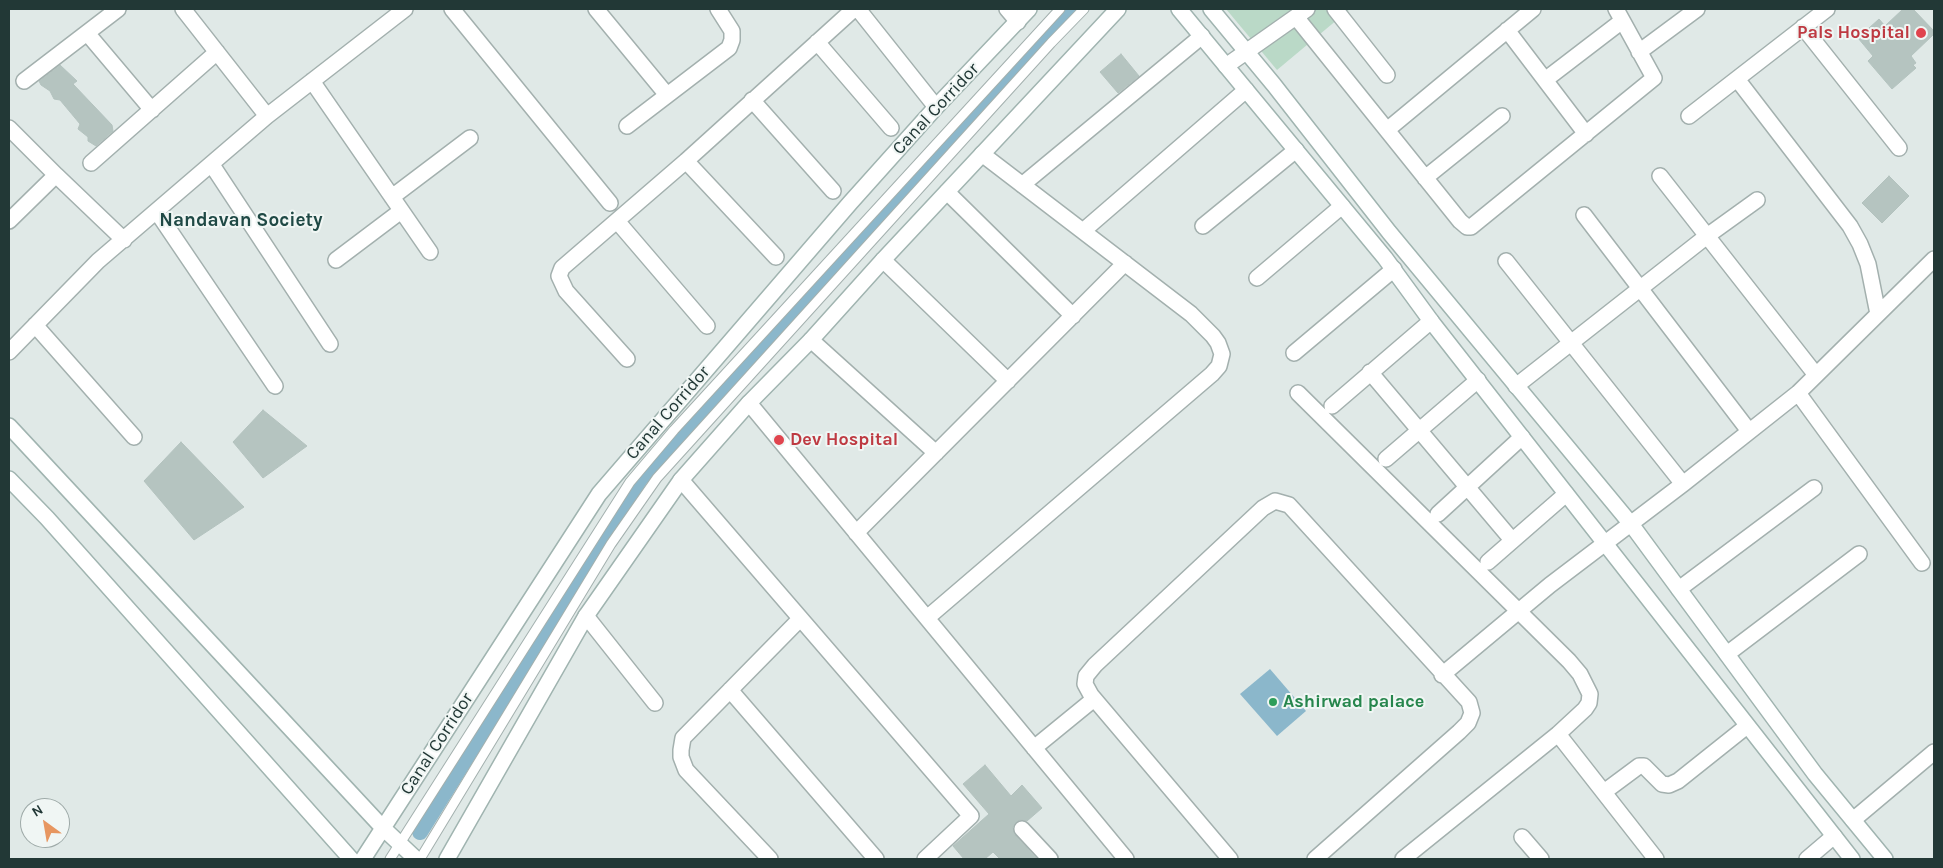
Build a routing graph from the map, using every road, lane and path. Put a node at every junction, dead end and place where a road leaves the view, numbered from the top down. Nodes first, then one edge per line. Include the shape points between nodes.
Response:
1 (118, 9) edge
2 (182, 9) edge
3 (402, 9) edge
4 (452, 9) edge
5 (596, 9) edge
6 (718, 9) edge
7 (854, 9) edge
8 (858, 9) edge
9 (1007, 9) edge
10 (1029, 9) edge
11 (1060, 9) edge
12 (1084, 9) edge
13 (1118, 9) edge
14 (1179, 9) edge
15 (1211, 9) edge
16 (1335, 9) edge
17 (1533, 9) edge
18 (1698, 9) edge
19 (1827, 9) edge
20 (1301, 13) edge
21 (1619, 15) edge
22 (1018, 22) junction
23 (1803, 27) junction
24 (1507, 30) junction
25 (87, 33) junction
26 (1202, 36) junction
27 (817, 42) junction
28 (217, 52) junction
29 (1246, 52) junction
30 (1639, 52) junction
31 (1226, 66) junction
32 (1388, 75) dead end
33 (1737, 79) junction
34 (1545, 80) junction
35 (24, 81) dead end
36 (312, 81) junction
37 (1246, 90) junction
38 (668, 95) junction
39 (752, 100) junction
40 (936, 107) junction
41 (152, 110) junction
42 (267, 116) junction
43 (1502, 116) dead end
44 (1689, 116) dead end
45 (627, 126) dead end
46 (9, 128) edge
47 (891, 128) dead end
48 (1386, 130) junction
49 (1586, 134) junction
50 (470, 138) dead end
51 (1899, 148) dead end
52 (1296, 150) junction
53 (982, 154) junction
54 (686, 161) junction
55 (91, 163) dead end
56 (212, 165) junction
57 (56, 174) junction
58 (1660, 176) dead end
59 (1424, 178) junction
60 (1022, 185) junction
61 (833, 191) dead end
62 (947, 192) junction
63 (392, 197) junction
64 (1757, 200) dead end
65 (610, 203) dead end
66 (1342, 206) junction
67 (402, 211) junction
68 (157, 212) junction
69 (1584, 215) dead end
70 (9, 221) edge
71 (617, 221) junction
72 (1203, 226) dead end
73 (1083, 232) junction
74 (1707, 236) junction
75 (124, 240) junction
76 (430, 252) dead end
77 (776, 257) dead end
78 (336, 260) dead end
79 (883, 260) junction
80 (1934, 260) edge
81 (1506, 261) dead end
82 (1125, 263) junction
83 (1394, 269) junction
84 (1257, 278) dead end
85 (1640, 288) junction
86 (1878, 314) junction
87 (1073, 316) junction
88 (1432, 321) junction
89 (35, 325) junction
90 (707, 326) dead end
91 (811, 340) junction
92 (1572, 343) junction
93 (330, 344) dead end
94 (9, 352) edge
95 (1294, 353) dead end
96 (627, 358) dead end
97 (1370, 372) junction
98 (1816, 375) junction
99 (1478, 380) junction
100 (1008, 381) junction
101 (275, 386) dead end
102 (1516, 386) junction
103 (1298, 393) dead end
104 (1798, 393) junction
105 (749, 403) junction
106 (1332, 406) dead end
107 (9, 426) edge
108 (1419, 430) junction
109 (1749, 431) junction
110 (134, 437) dead end
111 (1522, 437) junction
112 (936, 453) junction
113 (1386, 459) dead end
114 (9, 479) edge
115 (681, 480) junction
116 (1683, 484) junction
117 (1467, 487) junction
118 (1814, 488) dead end
119 (1566, 494) junction
120 (1438, 514) dead end
121 (1631, 524) junction
122 (856, 533) junction
123 (1512, 540) junction
124 (1604, 542) junction
125 (1859, 554) dead end
126 (1488, 562) dead end
127 (1922, 563) dead end
128 (1679, 589) junction
129 (1518, 612) junction
130 (586, 616) junction
131 (927, 618) junction
132 (800, 619) junction
133 (1727, 654) junction
134 (1442, 675) junction
135 (730, 690) junction
136 (1094, 699) junction
137 (655, 703) dead end
138 (1747, 726) junction
139 (1558, 734) junction
140 (1034, 748) junction
141 (1934, 752) edge
142 (1604, 792) junction
143 (1853, 820) junction
144 (383, 828) junction
145 (1022, 829) dead end
146 (1834, 836) junction
147 (1522, 837) dead end
148 (400, 845) junction
149 (345, 857) edge
150 (363, 859) edge
151 (390, 859) edge
152 (416, 859) edge
153 (420, 859) edge
154 (447, 859) edge
155 (770, 859) edge
156 (876, 859) edge
157 (925, 859) edge
158 (1050, 859) edge
159 (1126, 859) edge
160 (1230, 859) edge
161 (1314, 859) edge
162 (1403, 859) edge
163 (1540, 859) edge
164 (1656, 859) edge
165 (1807, 859) edge
166 (1852, 859) edge
167 (1885, 859) edge

1 - 25 street
2 - 28 street
3 - 36 street
4 - 65 street
5 - 38 street
6 - 38 street via 732,30 729,48
7 - 27 street
8 - 40 street
9 - 22 street
10 - 22 street, Canal Corridor
11 - 148 lane via 630,482
12 - 153 lane via 657,478 611,544
13 - 53 street
14 - 26 street
15 - 29 street
16 - 32 street
17 - 24 street
18 - 30 street
19 - 23 street
20 - 29 street
20 - 48 street
21 - 30 street
21 - 34 street
22 - 40 street, Canal Corridor
23 - 33 street
23 - 51 street
24 - 34 street
24 - 48 street
25 - 35 street
25 - 41 street
26 - 31 street
26 - 60 street
27 - 39 street
27 - 47 street
28 - 41 street
28 - 42 street
29 - 31 street
29 - 102 street
30 - 49 street via 1654,78
31 - 37 street
33 - 44 street
33 - 86 street via 1850,226 1868,264
34 - 49 street
36 - 42 street
36 - 63 street
37 - 52 street
37 - 73 street
38 - 45 street
39 - 54 street
39 - 61 street
40 - 144 street, Canal Corridor via 599,494
41 - 55 street
42 - 56 street
43 - 59 street
46 - 57 street
48 - 59 street
49 - 59 street via 1471,227 1460,221
50 - 63 street
52 - 66 street
52 - 72 street
53 - 60 street
53 - 62 street
54 - 71 street
54 - 77 street
56 - 68 street
56 - 93 street
57 - 70 street
57 - 75 street
58 - 74 street
60 - 73 street
62 - 79 street
62 - 87 street
63 - 67 street
64 - 74 street
66 - 83 street
66 - 84 street
67 - 76 street
67 - 78 street
68 - 75 street
68 - 101 street
69 - 85 street
71 - 90 street
71 - 96 street via 562,268 559,276 566,291
73 - 82 street
74 - 85 street
74 - 98 street
75 - 89 street
79 - 91 street
79 - 100 street
80 - 86 street
81 - 92 street
82 - 87 street
82 - 131 street via 1208,331 1222,354 1220,366
83 - 88 street
83 - 95 street
85 - 92 street
85 - 109 street
86 - 98 street
87 - 100 street
88 - 97 street
88 - 99 street
89 - 94 street
89 - 110 street
91 - 105 street
91 - 112 street
92 - 102 street
92 - 116 street
97 - 106 street
97 - 108 street
98 - 104 street
99 - 108 street
99 - 111 street
100 - 112 street
102 - 121 street
103 - 129 street
104 - 109 street
104 - 127 street
105 - 115 street
105 - 122 street
107 - 144 street
108 - 113 street
108 - 117 street
109 - 116 street
111 - 117 street
111 - 119 street
112 - 122 street
114 - 149 street
115 - 130 street
115 - 132 street
116 - 121 street
117 - 120 street
117 - 123 street
118 - 128 street
119 - 123 street
119 - 124 street
121 - 124 street
121 - 128 street
122 - 131 street
123 - 126 street
124 - 129 street
124 - 138 street
125 - 133 street
128 - 133 street
129 - 134 street
129 - 139 street via 1569,661 1590,694 1585,709
130 - 137 street
130 - 154 street
131 - 140 street
132 - 135 street
132 - 157 street via 972,816
133 - 143 street
134 - 136 street via 1289,505 1276,502 1262,508 1094,665 1086,676 1085,684
134 - 161 street via 1469,702 1472,713 1468,723
135 - 155 street via 682,738 681,757 686,770
135 - 156 street
136 - 140 street
136 - 160 street
138 - 142 street via 1678,781 1662,784 1644,766 1639,766
138 - 146 street
139 - 142 street
139 - 162 street
140 - 159 street
141 - 143 street
142 - 164 street
143 - 167 street
144 - 148 street
144 - 150 street, Canal Corridor
145 - 158 street
146 - 165 street
146 - 166 street
147 - 163 street
148 - 151 lane
148 - 152 street

